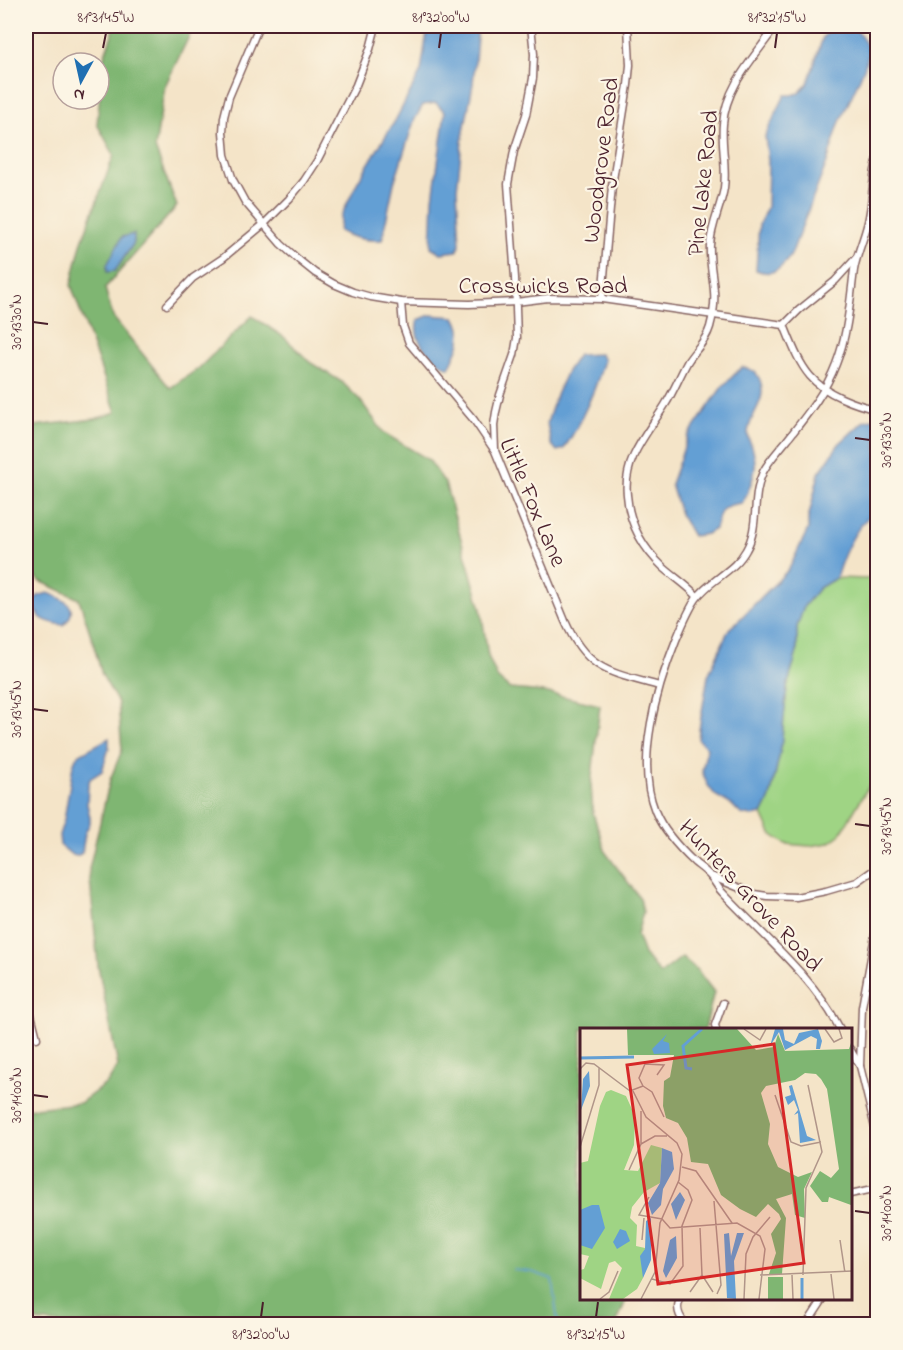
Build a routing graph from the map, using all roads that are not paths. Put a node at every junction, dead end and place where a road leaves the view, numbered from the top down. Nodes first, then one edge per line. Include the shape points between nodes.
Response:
1 (260, 26) edge
2 (376, 26) edge
3 (531, 26) edge
4 (628, 26) edge
5 (776, 26) edge
6 (878, 157) edge
7 (264, 224) junction
8 (856, 257) junction
9 (602, 299) junction
10 (401, 302) junction
11 (516, 302) junction
12 (167, 305) dead end
13 (712, 314) junction
14 (784, 325) junction
15 (825, 389) junction
16 (878, 410) edge
17 (495, 451) junction
18 (698, 596) junction
19 (659, 686) junction
20 (878, 867) edge
21 (711, 876) junction
22 (878, 919) edge
23 (26, 995) edge
24 (723, 1002) dead end
25 (716, 1028) edge
26 (839, 1028) edge
27 (37, 1038) dead end
28 (852, 1052) edge
29 (860, 1066) junction
30 (878, 1140) edge
31 (878, 1188) edge
32 (852, 1194) edge
33 (680, 1299) edge
34 (823, 1299) edge
35 (686, 1324) edge
36 (807, 1324) edge

1 - 7 street, Crosswicks Road via 229,97 223,132 228,168 236,186
2 - 7 street via 356,85 317,161 289,199
3 - 11 street via 533,78 508,184
4 - 9 street, Woodgrove Road via 630,65 612,186
5 - 13 street, Pine Lake Road via 744,70 726,105 724,187 710,246
6 - 8 street, Hunters Grove Road via 867,226
7 - 10 street, Crosswicks Road via 300,261 334,284
7 - 12 street via 193,278
8 - 14 street via 835,281
8 - 15 street, Hunters Grove Road via 843,342
9 - 11 street, Crosswicks Road
9 - 13 street, Crosswicks Road
10 - 11 street, Crosswicks Road
10 - 17 street, Little Fox Lane via 403,326 410,344
11 - 17 street via 517,338 496,412
13 - 14 street, Crosswicks Road
13 - 18 street, Pine Lake Road via 703,342 636,449 627,479 631,518 643,542 656,559
14 - 15 street via 806,370
15 - 16 street
15 - 18 street, Hunters Grove Road via 761,476 752,538 743,555
17 - 19 street, Little Fox Lane via 578,646 589,659 607,670
18 - 19 street, Hunters Grove Road
19 - 21 street, Hunters Grove Road via 647,761 654,811 667,832
20 - 21 street via 857,882 796,897 754,894
21 - 26 street, Hunters Grove Road via 721,892 812,986
22 - 29 street via 862,1006
23 - 27 street
24 - 25 street
28 - 29 street
29 - 30 street
31 - 32 street
33 - 35 street via 678,1310
34 - 36 street

